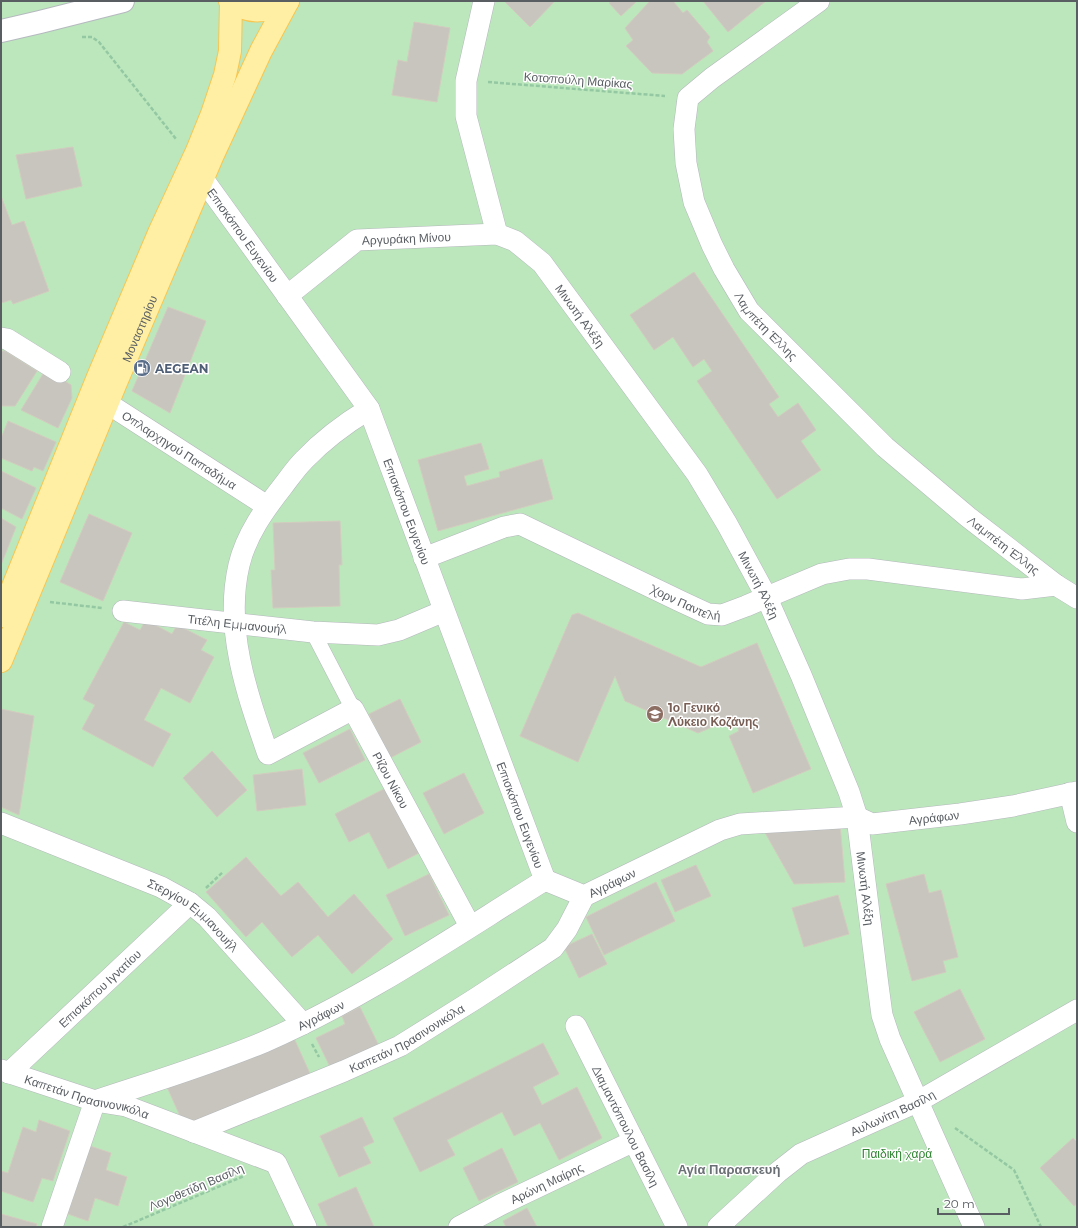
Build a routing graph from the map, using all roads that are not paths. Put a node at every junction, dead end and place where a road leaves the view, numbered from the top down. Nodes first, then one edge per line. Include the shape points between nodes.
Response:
1 (123, 1) edge
2 (288, 1) edge
3 (484, 1) edge
4 (820, 1) edge
5 (231, 2) edge
6 (1, 31) edge
7 (203, 179) junction
8 (497, 234) junction
9 (288, 296) junction
10 (1, 338) edge
11 (60, 372) dead end
12 (100, 398) junction
13 (369, 409) junction
14 (267, 506) junction
15 (424, 558) junction
16 (1056, 585) junction
17 (766, 596) junction
18 (1077, 598) edge
19 (123, 610) road end
20 (444, 611) junction
21 (1, 616) edge
22 (234, 623) junction
23 (313, 632) junction
24 (1, 661) edge
25 (353, 709) junction
26 (1074, 792) edge
27 (857, 817) junction
28 (1077, 822) edge
29 (1, 823) edge
30 (545, 880) junction
31 (584, 896) junction
32 (190, 903) junction
33 (470, 926) junction
34 (1077, 1010) edge
35 (302, 1024) junction
36 (576, 1026) dead end
37 (5, 1072) edge
38 (96, 1101) junction
39 (919, 1101) junction
40 (194, 1132) junction
41 (634, 1141) junction
42 (52, 1227) edge
43 (306, 1227) edge
44 (459, 1227) edge
45 (676, 1227) edge
46 (718, 1227) edge
47 (974, 1227) edge

1 - 6 main road
2 - 5 main road via 275,8 260,11 245,9
2 - 7 main road, Μοναστηρίου via 261,51
3 - 8 street via 466,81 466,116
4 - 16 street, Λαμπέτη Έλλης via 688,98 684,129 686,163 694,202 724,269 749,311 885,447 968,517
5 - 12 main road, Μοναστηρίου via 230,51 225,75 197,151 159,233
7 - 9 street, Επισκόπου Ευγενίου
7 - 12 main road, Μοναστηρίου
8 - 9 street, Αργυράκη Μίνου via 357,240
8 - 17 street, Μινωτή Αλέξη via 515,241 542,263 584,319 697,474
9 - 13 street, Επισκόπου Ευγενίου
10 - 11 street via 7,339
12 - 14 street, Οπλαρχηγού Παπαδήμα
12 - 21 main road, Μοναστηρίου
12 - 24 main road, Μοναστηρίου via 27,599
13 - 14 street via 319,445 303,460
13 - 15 street, Επισκόπου Ευγενίου
14 - 22 street via 250,536 239,564 234,593
15 - 17 street, Χορν Παντελή via 504,527 520,524 708,614 722,614
15 - 20 street, Επισκόπου Ευγενίου
16 - 17 street, Χορν Παντελή via 1022,589 868,569 849,569 822,574
16 - 18 street, Λαμπέτη Έλλης
17 - 27 street, Μινωτή Αλέξη via 846,784
19 - 22 street, Τιτέλη Εμμανουήλ
20 - 23 street, Τιτέλη Εμμανουήλ via 399,630 378,635
20 - 30 street, Επισκόπου Ευγενίου
22 - 23 street, Τιτέλη Εμμανουήλ
22 - 25 street via 244,679 268,754
23 - 25 street, Ρίζου Νίκου
25 - 33 street, Ρίζου Νίκου
26 - 27 street, Αγράφων via 1013,806 960,814 872,824
26 - 28 street
27 - 31 street, Αγράφων via 740,824 720,830
27 - 39 street, Μινωτή Αλέξη via 882,1015 890,1039
29 - 32 street, Στεργίου Εμμανουήλ via 161,887
30 - 31 street, Αγράφων
30 - 33 street, Αγράφων
31 - 40 street, Καπετάν Πρασινονικόλα via 568,930 553,948 400,1046
32 - 35 street, Στεργίου Εμμανουήλ via 208,917
32 - 37 street, Επισκόπου Ιγνατίου
33 - 35 street, Αγράφων via 352,998
34 - 39 street, Αυλωνίτη Βασίλη
35 - 38 street, Αγράφων via 211,1063
36 - 41 street, Διαμαντόπουλου Βασίλη
37 - 38 street, Καπετάν Πρασινονικόλα
38 - 40 street, Καπετάν Πρασινονικόλα via 126,1106
38 - 42 street
39 - 46 street, Αυλωνίτη Βασίλη via 801,1154
39 - 47 street, Μινωτή Αλέξη
40 - 43 street, Καπετάν Πρασινονικόλα via 276,1163
41 - 44 street, Αρώνη Μαίρης
41 - 45 street, Διαμαντόπουλου Βασίλη

